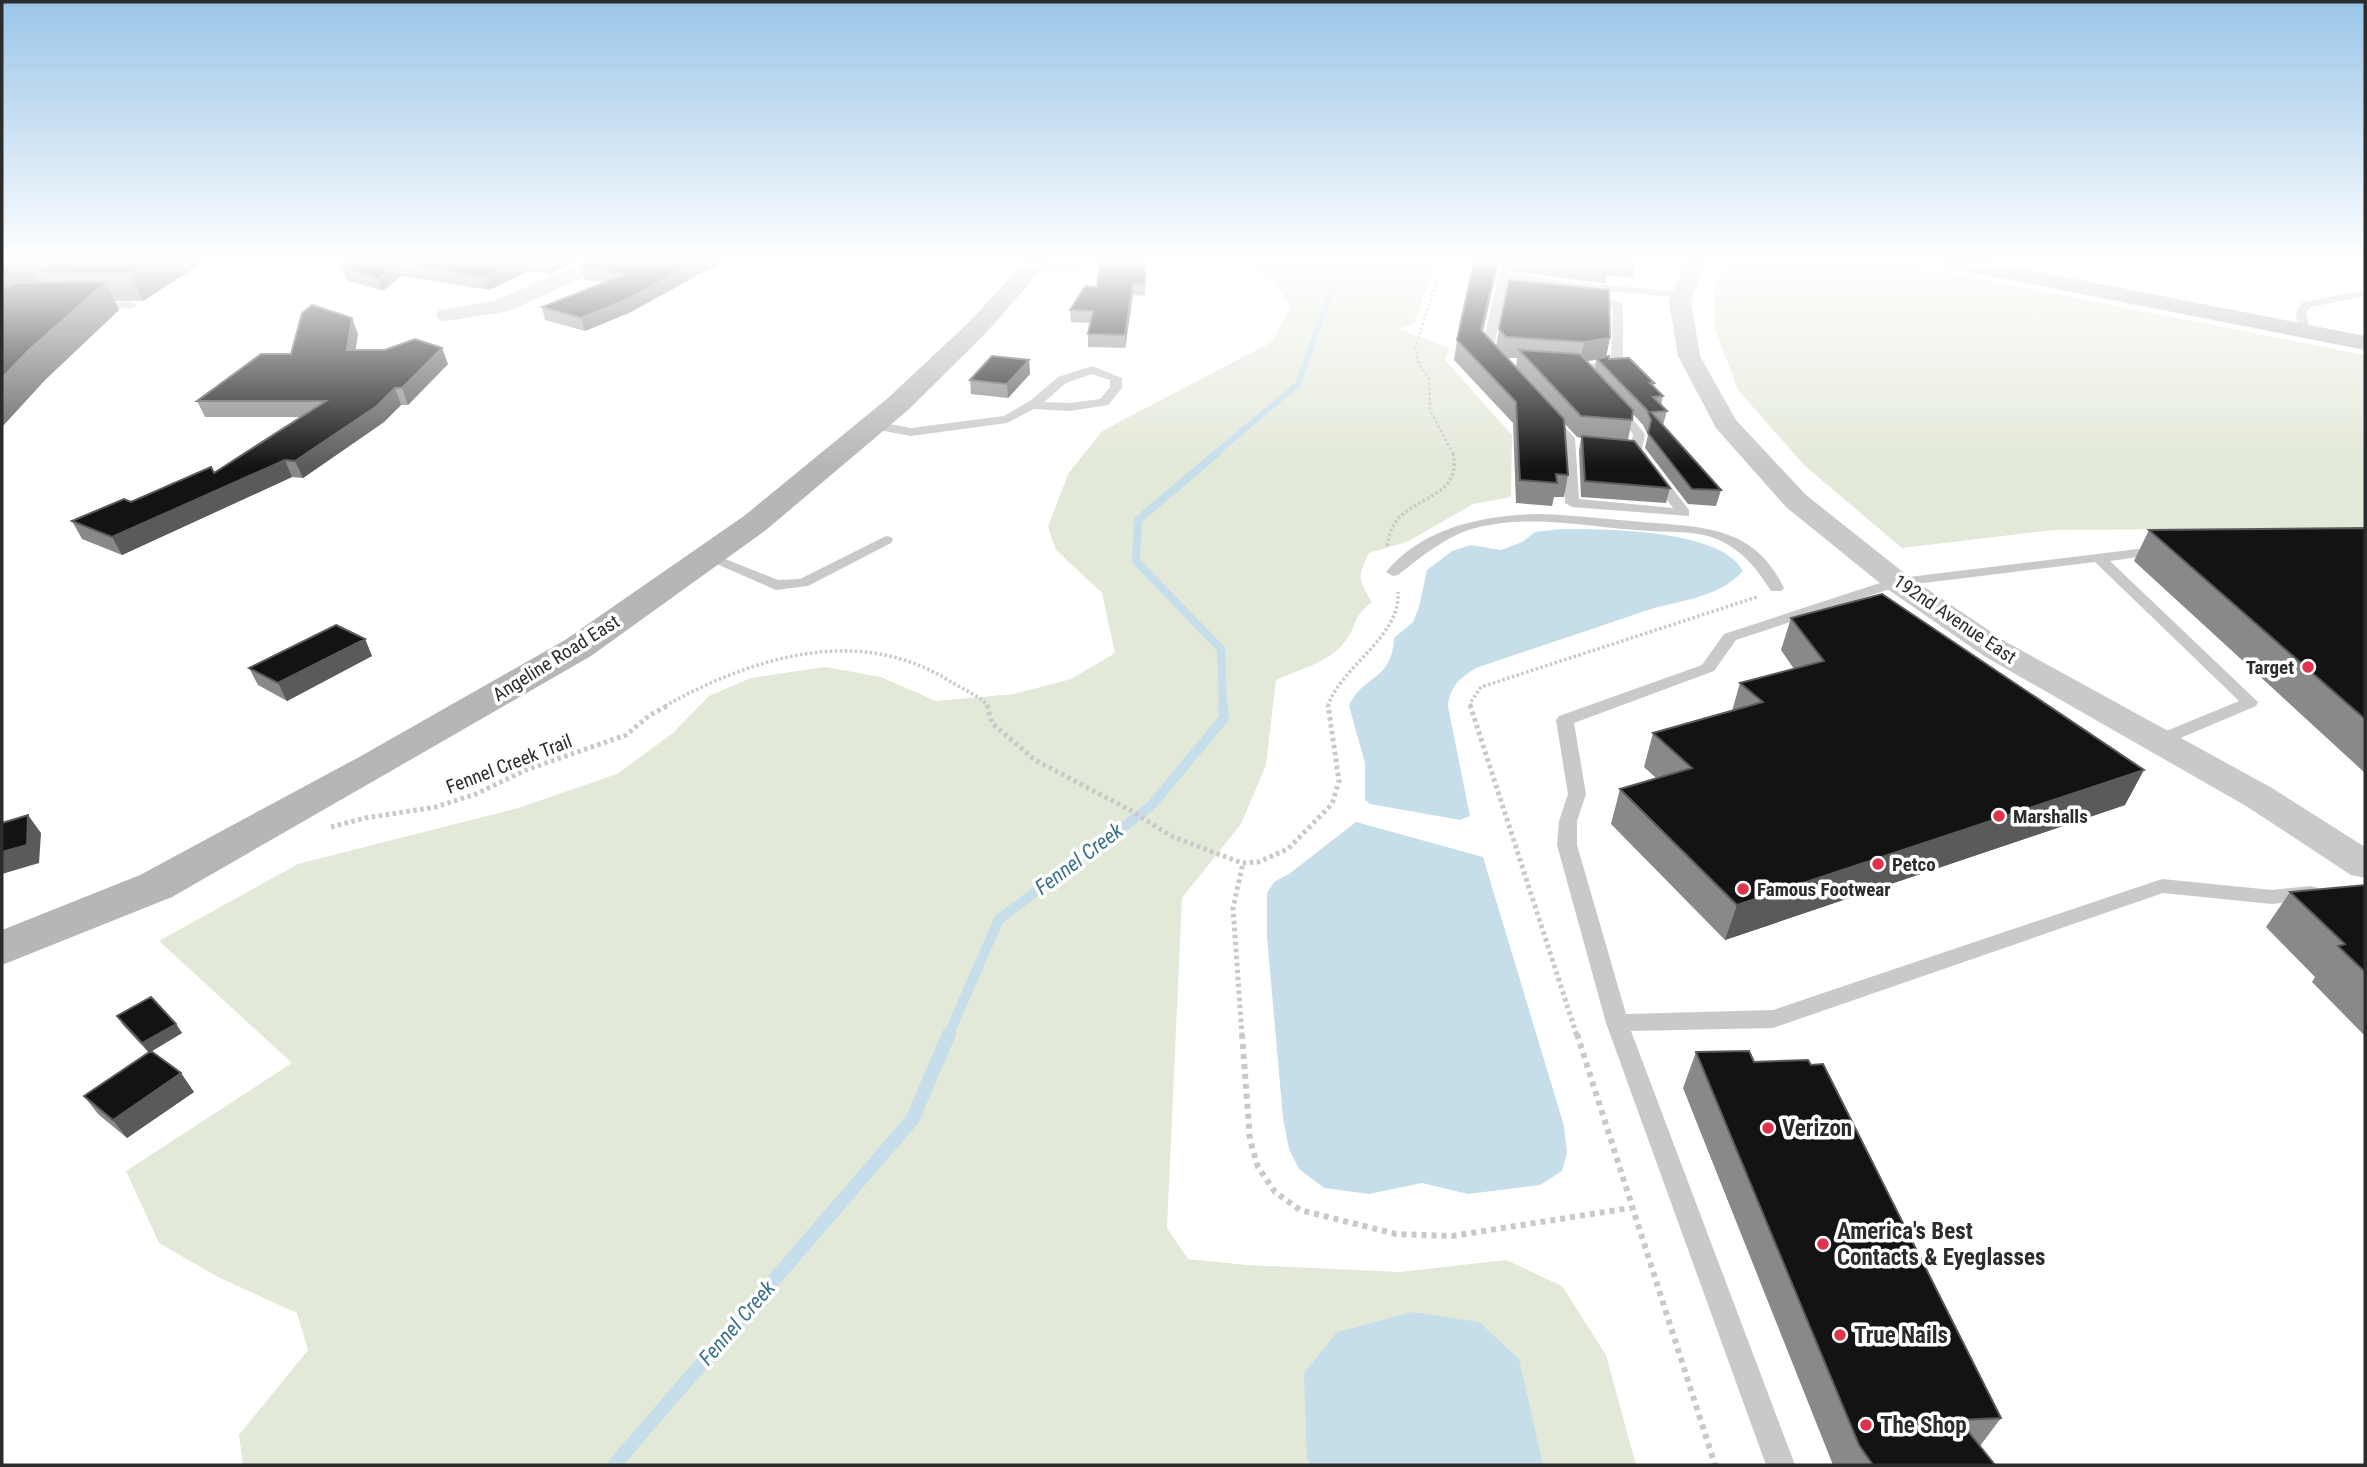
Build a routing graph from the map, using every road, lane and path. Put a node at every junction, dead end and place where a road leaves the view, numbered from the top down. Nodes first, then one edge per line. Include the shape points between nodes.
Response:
1 (975, 329) edge
2 (1422, 329) edge
3 (1492, 329) edge
4 (1618, 329) edge
5 (1685, 329) edge
6 (2296, 329) edge
7 (2304, 331) joint
8 (2365, 343) edge
9 (1504, 367) edge
10 (1566, 368) edge
11 (1580, 369) junction
12 (1599, 389) edge
13 (1608, 399) edge
14 (1031, 405) junction
15 (1542, 410) edge
16 (873, 425) junction
17 (1684, 513) junction
18 (1703, 531) junction
19 (886, 540) dead end
20 (2178, 548) edge
21 (708, 557) junction
22 (2098, 557) junction
23 (1393, 572) junction
24 (1897, 582) junction
25 (1776, 587) dead end
26 (2158, 741) junction
27 (328, 828) dead end
28 (1243, 863) junction
29 (2365, 865) edge
30 (2325, 892) edge
31 (2, 948) edge
32 (1617, 1023) junction
33 (1630, 1208) dead end
34 (1780, 1465) edge

1 - 16 street, Angeline Road East
2 - 23 path via 1415,348 1417,366 1429,378 1429,408 1454,455 1454,471 1441,491 1401,514 1392,526 1386,544
3 - 9 lane via 1487,351
4 - 11 lane via 1617,363
5 - 24 street, 192nd Avenue East via 1689,356 1725,423 1796,501
6 - 7 street
7 - 8 street
10 - 11 lane
11 - 12 lane
13 - 17 lane via 1637,429 1639,434 1630,449
14 - 14 lane via 1062,380 1091,370 1116,378 1116,388 1104,402 1070,407
14 - 16 lane via 1007,419 911,432
15 - 17 lane via 1577,445 1572,503
16 - 21 street, Angeline Road East
17 - 18 lane
18 - 23 lane via 1588,522 1493,521 1458,530
18 - 25 lane via 1720,535 1758,561
19 - 21 lane via 803,583 776,585
20 - 22 lane
21 - 31 street, Angeline Road East via 578,648 375,765 156,886
22 - 24 lane
22 - 26 lane via 2250,702
23 - 28 path via 1399,606 1372,648 1331,695 1327,708 1339,781 1332,804 1288,849 1258,862
24 - 26 street, 192nd Avenue East via 1995,649
24 - 32 lane via 1730,637 1708,668 1565,720 1577,794 1567,845
26 - 29 street, 192nd Avenue East via 2259,797
27 - 28 path, Fennel Creek Trail via 436,807 476,794 626,735 650,715 703,685 749,666 793,654 845,650 894,656 930,669 987,704 992,723 1035,761 1171,836
28 - 33 path via 1233,908 1250,1140 1258,1167 1275,1192 1300,1210 1410,1235 1452,1236
30 - 32 lane via 2272,897 2162,886 1773,1019
32 - 34 lane

